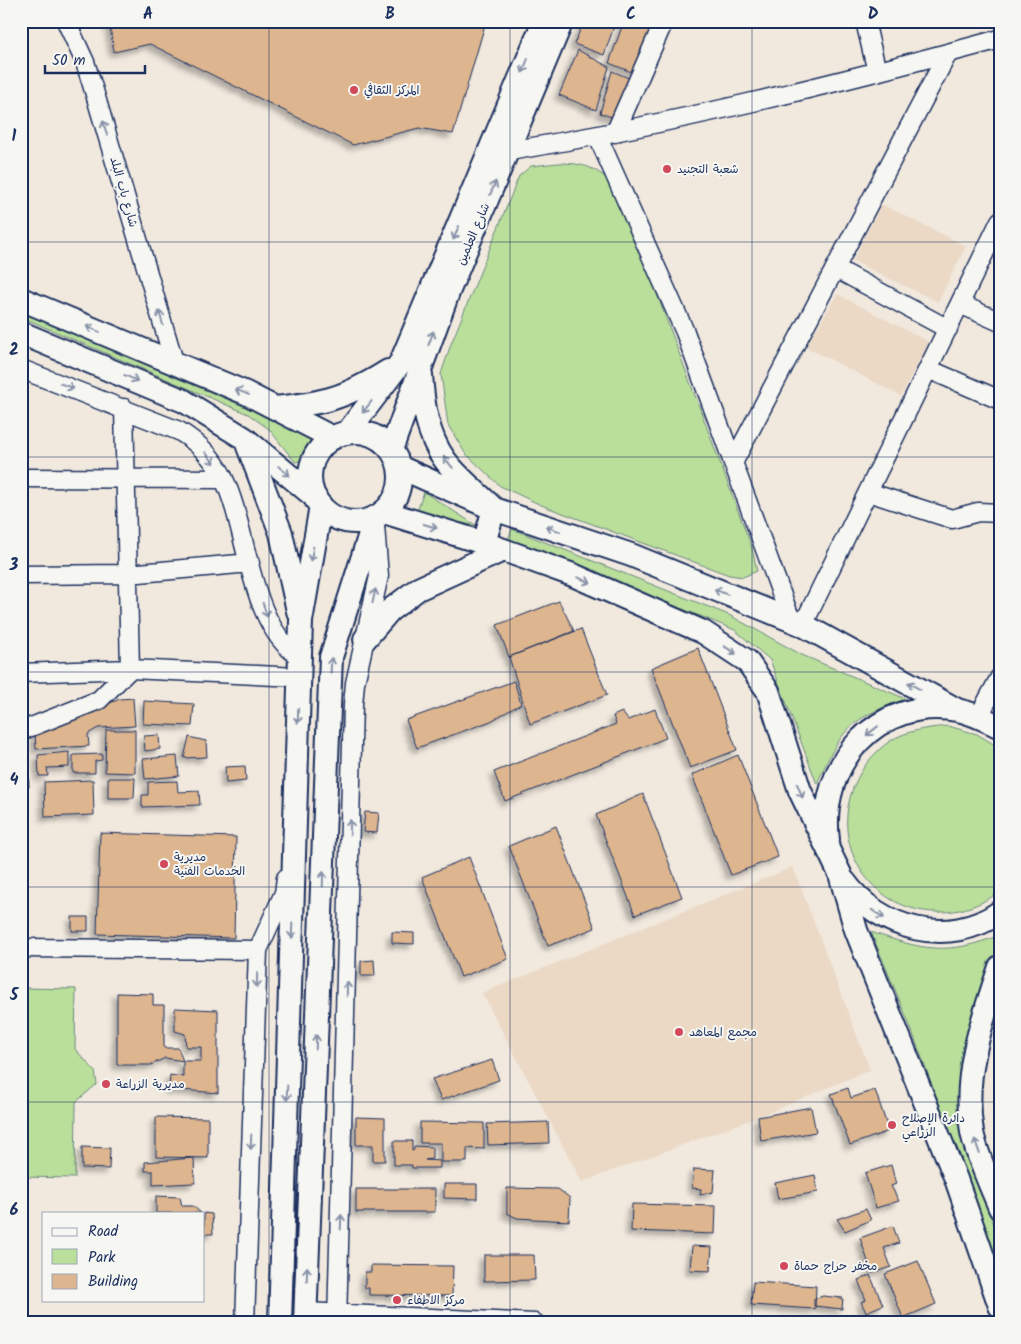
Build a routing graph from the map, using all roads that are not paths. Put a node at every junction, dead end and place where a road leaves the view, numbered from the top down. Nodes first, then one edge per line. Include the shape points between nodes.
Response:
1 (66, 21) edge
2 (544, 21) edge
3 (562, 21) edge
4 (664, 21) edge
5 (865, 21) edge
6 (1000, 39) edge
7 (948, 53) junction
8 (877, 72) junction
9 (606, 135) junction
10 (509, 152) junction
11 (1000, 221) edge
12 (836, 268) junction
13 (21, 299) edge
14 (960, 304) junction
15 (1000, 322) edge
16 (948, 329) junction
17 (21, 333) edge
18 (411, 364) junction
19 (174, 365) junction
20 (21, 369) edge
21 (928, 370) junction
22 (1000, 400) edge
23 (124, 408) junction
24 (275, 408) junction
25 (340, 435) junction
26 (244, 438) junction
27 (395, 459) junction
28 (733, 463) junction
29 (21, 478) edge
30 (126, 478) junction
31 (224, 478) junction
32 (868, 492) junction
33 (318, 502) junction
34 (494, 509) junction
35 (1000, 513) edge
36 (379, 515) junction
37 (493, 547) junction
38 (250, 563) junction
39 (128, 574) junction
40 (21, 575) edge
41 (301, 621) junction
42 (797, 623) junction
43 (365, 639) junction
44 (299, 667) junction
45 (130, 668) junction
46 (21, 673) edge
47 (1000, 677) edge
48 (957, 710) junction
49 (979, 716) junction
50 (1000, 727) edge
51 (21, 731) edge
52 (295, 815) junction
53 (840, 874) junction
54 (1000, 912) edge
55 (21, 948) edge
56 (258, 950) junction
57 (1000, 967) edge
58 (1000, 1208) edge
59 (1000, 1306) edge
60 (305, 1317) edge
61 (338, 1317) edge
62 (245, 1323) edge
63 (280, 1323) edge
64 (535, 1323) edge

19 -> 1 street, شارع باب البلد via 96,94
2 -> 18 main road, شارع العلمين
3 - 10 main road, شارع العلمين
4 - 9 street
5 - 8 street
6 - 7 street
7 - 8 street
7 - 12 street
8 - 9 street
9 - 10 street
9 - 28 street via 685,332
18 -> 10 main road, شارع العلمين via 449,290
11 - 14 street
12 - 16 street
12 - 28 street
19 -> 13 main road
14 - 15 street
14 - 16 street
16 - 21 street
17 -> 26 main road via 184,401
18 - 24 main road via 350,394 317,403
18 -> 25 main road, شارع العلمين
18 - 27 main road, شارع العلمين
34 -> 18 main road via 444,460 428,425
24 -> 19 main road
20 -> 23 street
21 - 22 street
21 - 32 street
23 - 30 street
23 -> 31 street via 190,438 209,456
24 - 25 main road
25 - 27 main road via 372,435 383,441
25 - 33 main road via 318,452 310,471
26 -> 33 main road
26 - 41 main road via 281,533
27 - 34 main road
27 - 36 main road via 398,492
28 - 42 street
29 - 30 street
30 - 31 street
30 - 39 street
31 - 38 street
32 - 35 street via 952,519 978,512
32 - 42 street
33 - 36 main road via 332,516 346,521 360,522
33 -> 41 main road
34 - 37 main road
42 -> 34 main road via 631,555
36 -> 37 main road
43 -> 36 street via 379,576
60 -> 36 main road via 331,657
37 - 43 main road via 418,589 389,611
37 -> 53 main road via 573,575 703,632 748,661 768,691 800,791
38 - 39 street
38 -> 44 street via 270,625
39 - 40 street
39 - 45 street
41 - 44 main road
48 -> 42 main road
61 -> 43 street via 353,705
44 - 45 street
44 -> 52 main road
45 - 46 street
45 - 51 street via 99,700
47 - 49 street
48 - 49 main road
48 -> 53 main road via 929,709 902,714 876,726 855,744 839,767 829,793 828,839
49 - 50 main road
52 - 56 street via 284,893
52 -> 63 main road
53 -> 54 main road via 868,907 907,927 951,931 972,926
53 - 59 main road via 856,930 956,1179
55 - 56 street
56 -> 62 street
58 -> 57 main road via 972,1133 969,1078 978,1030
60 - 61 street
61 - 64 street

